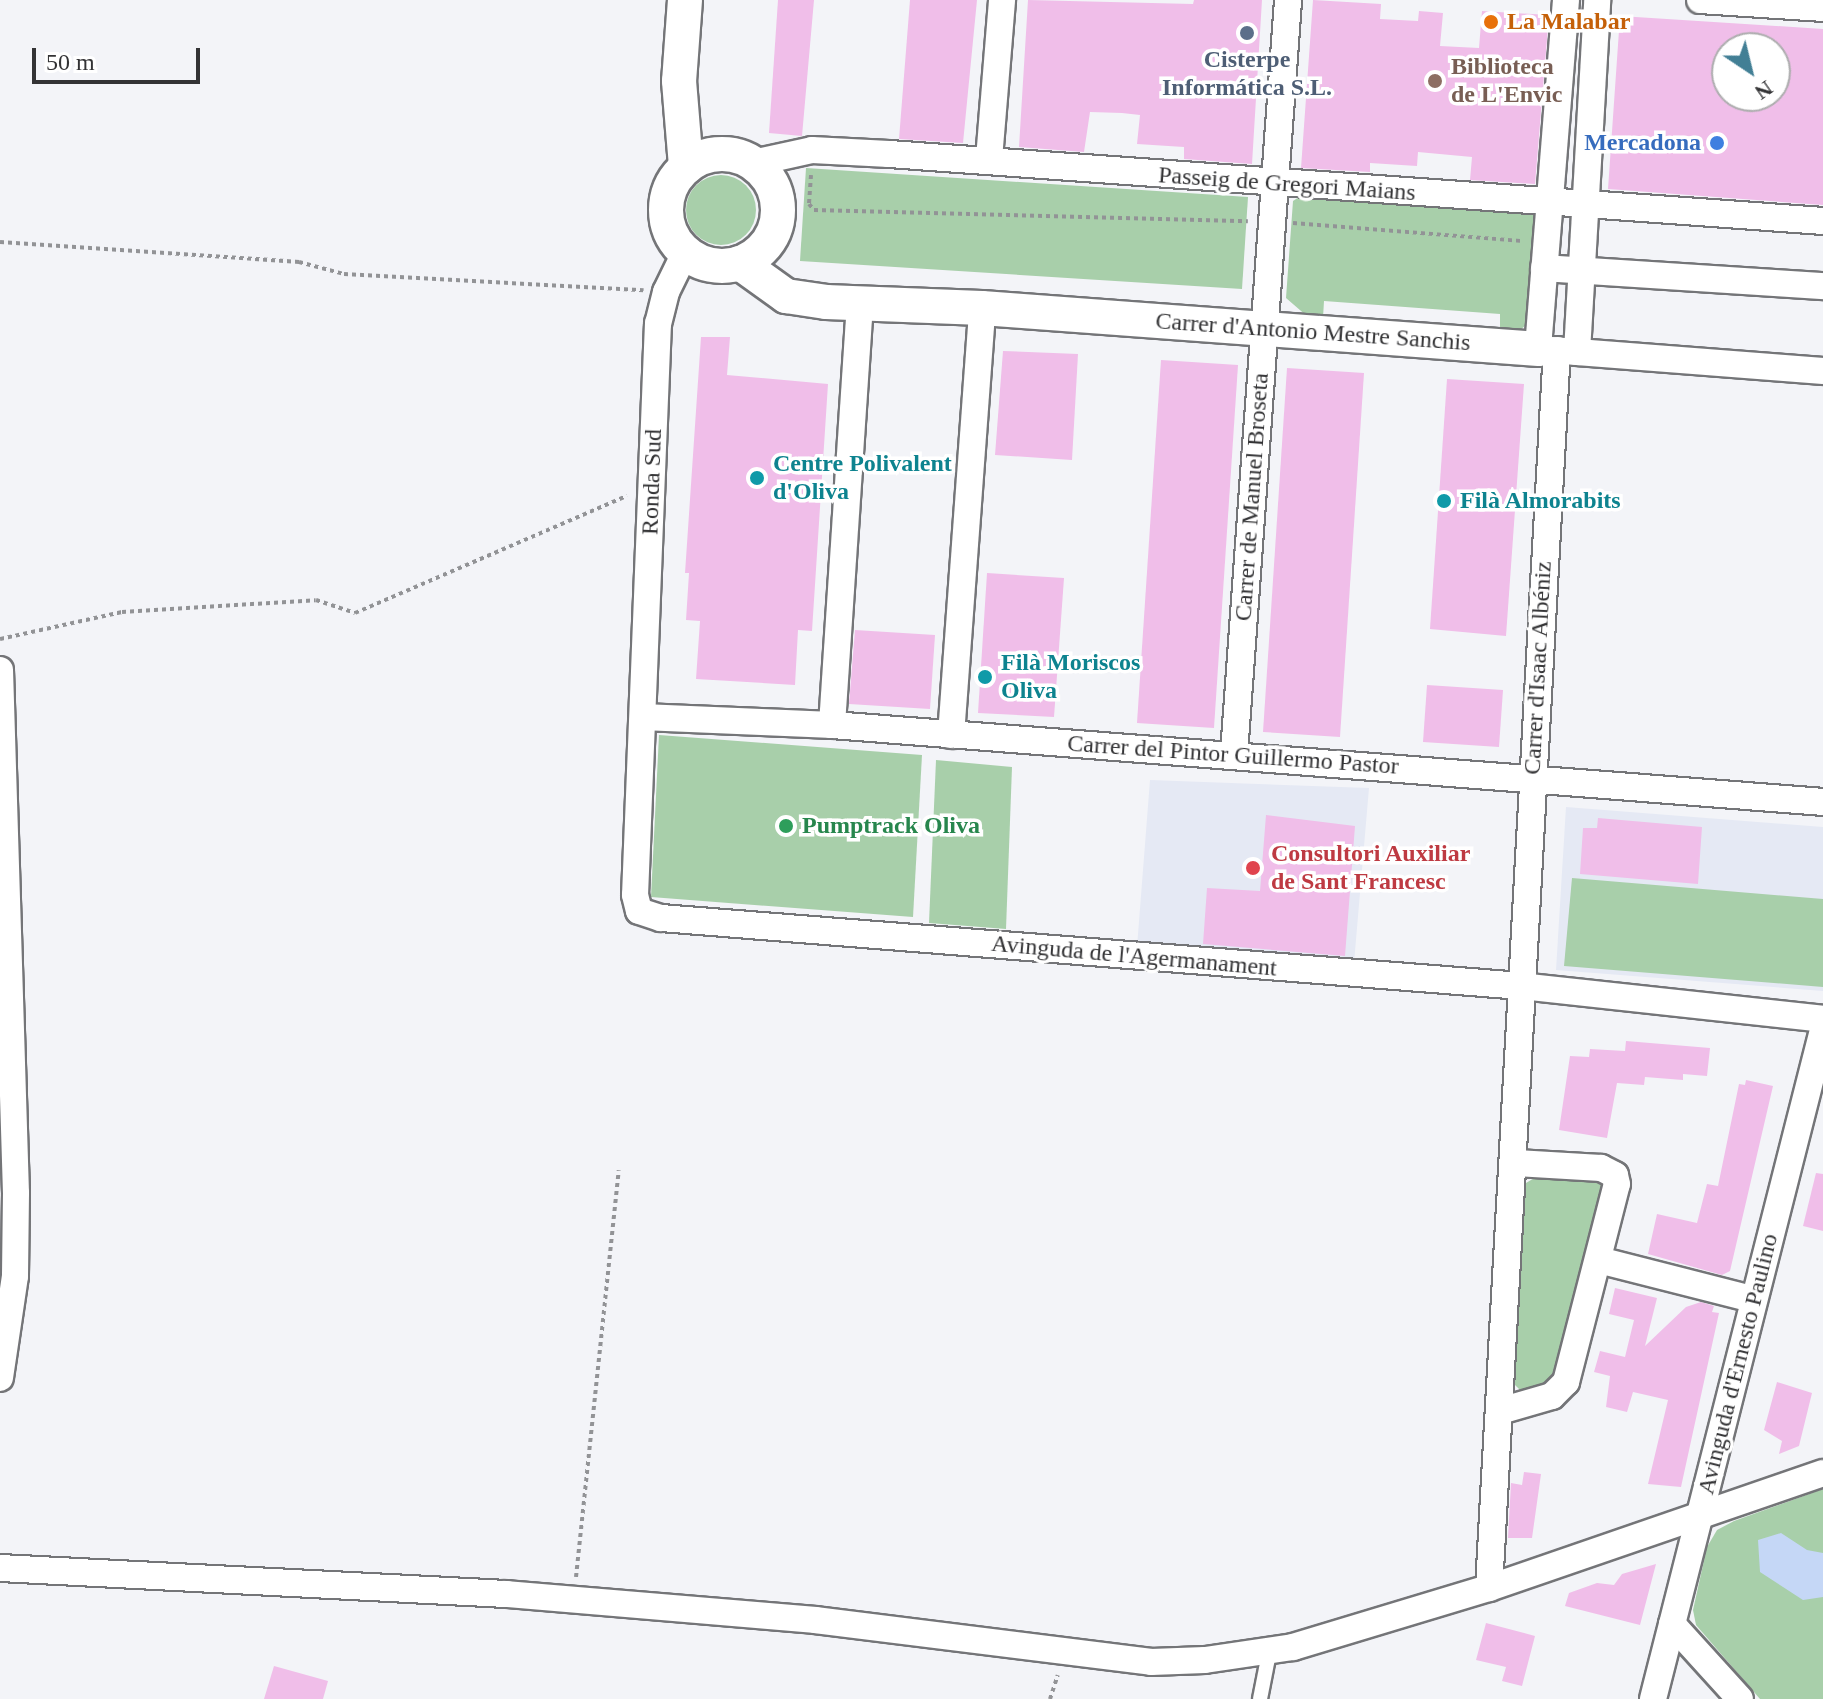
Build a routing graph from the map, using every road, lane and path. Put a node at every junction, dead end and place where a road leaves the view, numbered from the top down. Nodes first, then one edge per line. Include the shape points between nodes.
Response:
1 (685, 0) edge
2 (1002, 0) edge
3 (1288, 0) edge
4 (1566, 0) edge
5 (1597, 0) edge
6 (1700, 0) edge
7 (1823, 8) edge
8 (989, 159) junction
9 (753, 163) junction
10 (686, 167) junction
11 (1275, 184) junction
12 (1550, 200) junction
13 (1588, 202) junction
14 (809, 204) dead end
15 (1823, 221) edge
16 (1273, 222) junction
17 (0, 242) edge
18 (768, 242) junction
19 (685, 253) junction
20 (1546, 255) junction
21 (740, 263) junction
22 (1584, 271) junction
23 (1823, 286) edge
24 (666, 292) junction
25 (803, 299) junction
26 (860, 305) junction
27 (982, 308) junction
28 (1264, 328) junction
29 (1557, 350) junction
30 (1823, 371) edge
31 (651, 486) junction
32 (0, 639) edge
33 (0, 670) edge
34 (643, 717) junction
35 (832, 725) junction
36 (951, 735) junction
37 (1234, 754) junction
38 (1532, 778) junction
39 (1823, 802) edge
40 (1521, 986) junction
41 (1823, 1019) edge
42 (6, 1024) edge
43 (1823, 1030) edge
44 (1516, 1163) junction
45 (619, 1170) dead end
46 (1599, 1260) junction
47 (1752, 1299) junction
48 (0, 1378) edge
49 (1500, 1411) junction
50 (1823, 1473) edge
51 (1701, 1516) junction
52 (0, 1568) edge
53 (1489, 1588) junction
54 (573, 1603) junction
55 (1672, 1624) junction
56 (1269, 1653) junction
57 (1260, 1699) edge
58 (1653, 1699) edge
59 (1740, 1699) edge

1 - 10 street via 679,81
2 - 8 street
3 - 11 street, Carrer de Manuel Broseta
4 - 12 street
5 - 13 street, Carrer d'Isaac Albéniz
6 - 7 street
8 - 9 street, Passeig de Gregori Maians via 812,150
8 - 11 street, Passeig de Gregori Maians
9 - 10 street via 721,154
9 - 18 street via 777,200
10 - 19 street via 670,188 666,216
11 - 12 street, Passeig de Gregori Maians
11 - 16 street, Carrer de Manuel Broseta
12 - 13 street, Passeig de Gregori Maians
12 - 20 street
13 - 15 street, Passeig de Gregori Maians
13 - 22 street, Carrer d'Isaac Albéniz
14 - 16 path via 814,210
16 - 20 path
16 - 28 street, Carrer de Manuel Broseta
17 - 24 path via 299,262 344,274 546,281
18 - 21 street
18 - 25 street via 775,269
19 - 21 street via 711,265
19 - 24 street, Ronda Sud
20 - 22 street
20 - 29 street
21 - 25 street, Carrer d'Antonio Mestre Sanchis via 771,289
22 - 23 street
22 - 29 street, Carrer d'Isaac Albéniz
24 - 31 street, Ronda Sud via 658,323
25 - 26 street, Carrer d'Antonio Mestre Sanchis
26 - 27 street, Carrer d'Antonio Mestre Sanchis
26 - 35 street
27 - 28 street, Carrer d'Antonio Mestre Sanchis
27 - 36 street
28 - 29 street, Carrer d'Antonio Mestre Sanchis
28 - 37 street, Carrer de Manuel Broseta
29 - 30 street, Carrer d'Antonio Mestre Sanchis
29 - 38 street, Carrer d'Isaac Albéniz
31 - 32 path via 355,613 316,600 122,612
31 - 34 street, Ronda Sud
33 - 42 street
34 - 35 street, Carrer del Pintor Guillermo Pastor
34 - 40 street, Avinguda de l'Agermanament via 635,895 639,911 677,919
35 - 36 street, Carrer del Pintor Guillermo Pastor
36 - 37 street, Carrer del Pintor Guillermo Pastor
37 - 38 street, Carrer del Pintor Guillermo Pastor
38 - 39 street, Carrer del Pintor Guillermo Pastor
38 - 40 street, Carrer d'Isaac Albéniz
40 - 41 street, Avinguda de l'Agermanament
40 - 44 street, Carrer d'Isaac Albéniz
42 - 48 street via 15,1276
43 - 47 street, Avinguda d'Ernesto Paulino
44 - 46 street via 1601,1168 1615,1175
44 - 49 street, Carrer d'Isaac Albéniz
45 - 54 path
46 - 47 street
46 - 49 street via 1563,1388
47 - 51 street, Avinguda d'Ernesto Paulino
49 - 53 street, Carrer d'Isaac Albéniz
50 - 51 street
51 - 53 street
51 - 55 street, Avinguda d'Ernesto Paulino
52 - 54 street via 506,1594
53 - 56 street
54 - 56 street via 815,1620 1151,1662
55 - 58 street, Avinguda d'Ernesto Paulino
55 - 59 street
56 - 57 lane

